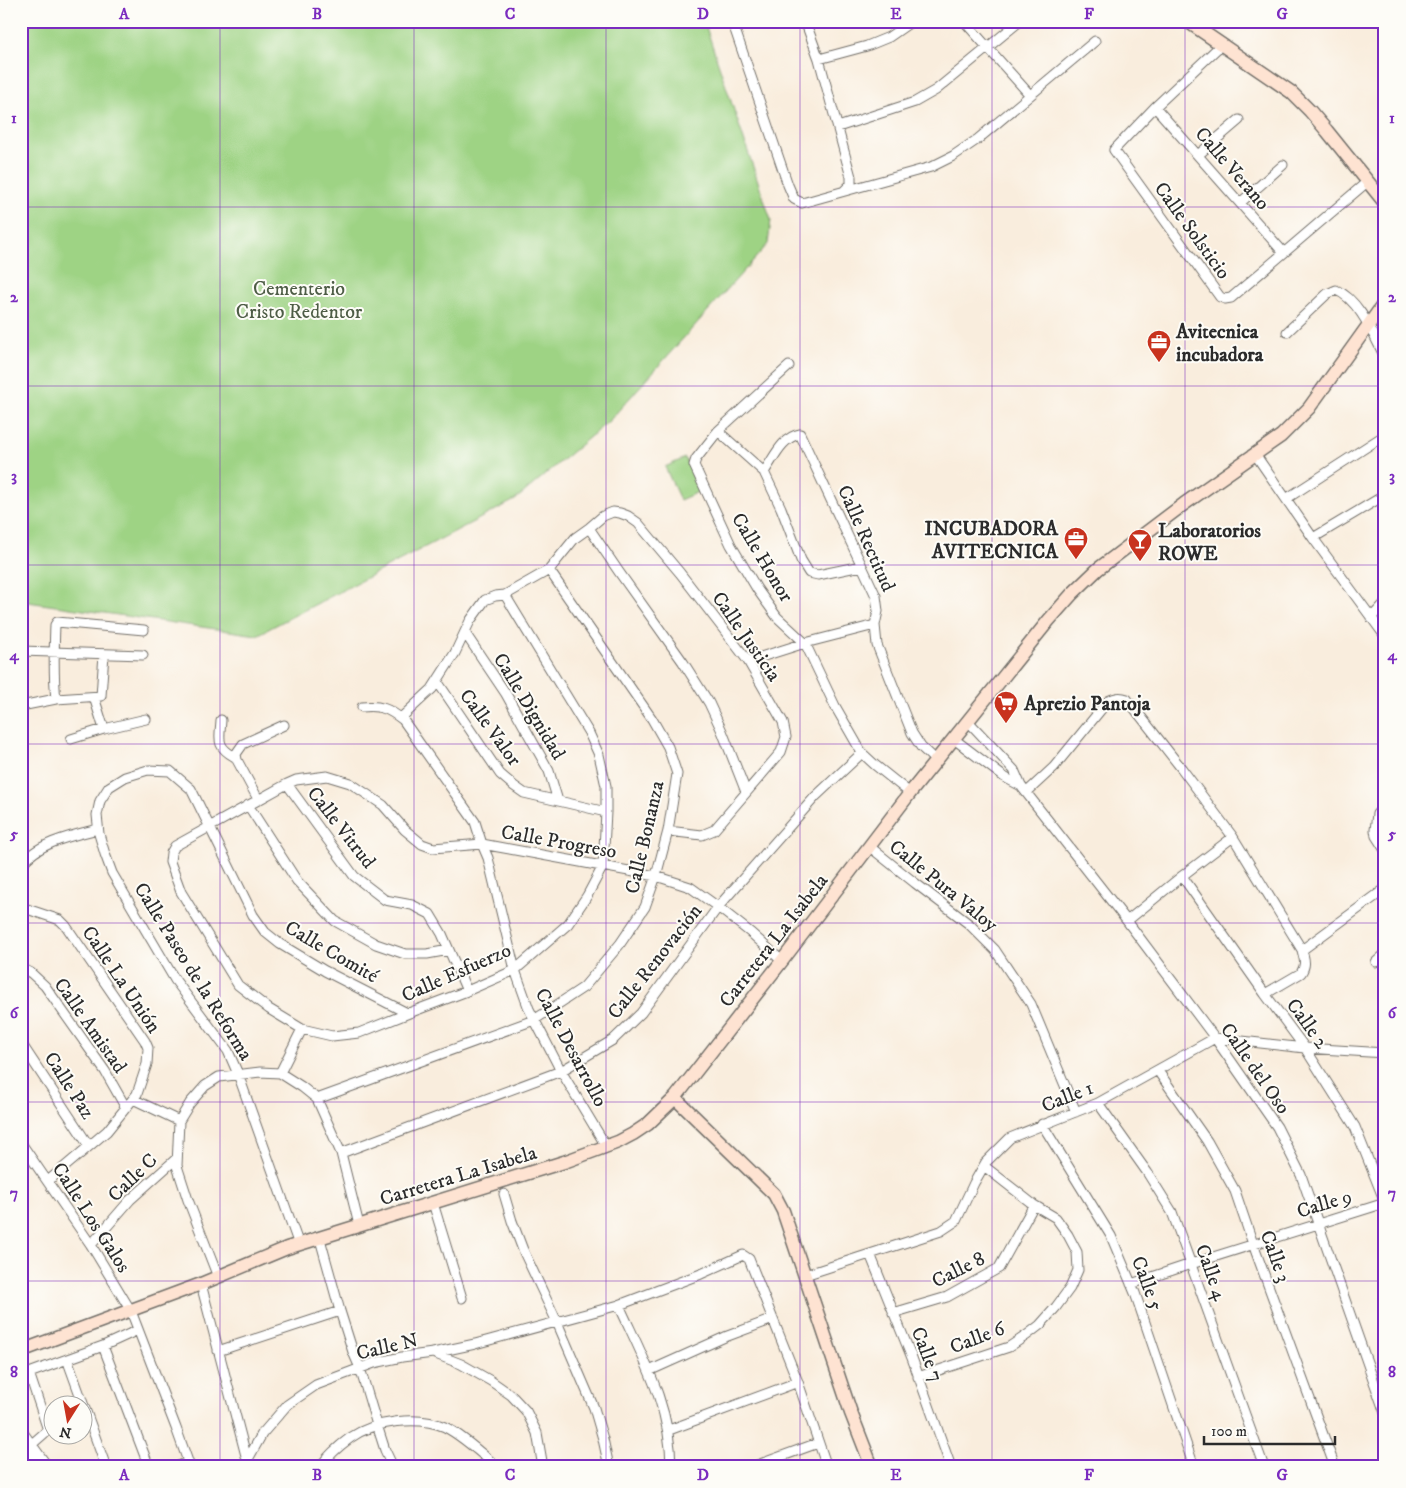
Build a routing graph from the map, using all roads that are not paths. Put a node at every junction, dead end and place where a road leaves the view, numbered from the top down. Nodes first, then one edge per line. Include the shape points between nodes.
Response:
1 (732, 21) edge
2 (805, 21) edge
3 (912, 21) edge
4 (964, 21) edge
5 (1020, 21) edge
6 (1187, 21) edge
7 (1095, 41) dead end
8 (1221, 45) junction
9 (988, 47) junction
10 (819, 59) junction
11 (1030, 95) junction
12 (1155, 107) junction
13 (1239, 120) dead end
14 (838, 127) junction
15 (1198, 155) junction
16 (1283, 165) dead end
17 (1367, 182) junction
18 (843, 192) junction
19 (1240, 204) junction
20 (1385, 204) edge
21 (1284, 253) junction
22 (1385, 302) edge
23 (1368, 325) junction
24 (1288, 332) dead end
25 (1385, 357) edge
26 (789, 366) dead end
27 (718, 431) junction
28 (1385, 435) edge
29 (1256, 454) junction
30 (764, 472) junction
31 (1385, 495) edge
32 (1286, 499) junction
33 (589, 528) junction
34 (1312, 538) junction
35 (862, 566) junction
36 (549, 570) junction
37 (505, 595) junction
38 (1385, 603) edge
39 (1370, 618) junction
40 (875, 625) junction
41 (144, 630) dead end
42 (465, 633) junction
43 (1385, 636) edge
44 (805, 643) junction
45 (21, 651) edge
46 (54, 652) junction
47 (104, 654) junction
48 (142, 655) dead end
49 (748, 661) junction
50 (437, 681) junction
51 (94, 696) junction
52 (56, 699) junction
53 (21, 706) edge
54 (362, 707) dead end
55 (146, 719) dead end
56 (221, 720) dead end
57 (403, 720) junction
58 (968, 721) junction
59 (284, 725) dead end
60 (104, 729) junction
61 (954, 739) junction
62 (71, 740) dead end
63 (862, 753) junction
64 (236, 756) junction
65 (936, 761) junction
66 (287, 784) junction
67 (1024, 789) junction
68 (746, 792) junction
69 (910, 793) junction
70 (258, 799) junction
71 (558, 801) junction
72 (248, 805) junction
73 (1385, 806) edge
74 (606, 812) junction
75 (210, 827) junction
76 (98, 829) junction
77 (668, 831) junction
78 (1233, 838) junction
79 (482, 844) junction
80 (870, 847) junction
81 (1385, 850) edge
82 (171, 853) joint
83 (21, 866) edge
84 (603, 866) junction
85 (656, 876) junction
86 (1182, 876) junction
87 (1385, 889) edge
88 (21, 907) edge
89 (718, 907) junction
90 (1127, 921) junction
91 (449, 950) junction
92 (1302, 950) junction
93 (1385, 954) edge
94 (782, 961) junction
95 (1376, 962) dead end
96 (21, 968) edge
97 (515, 970) junction
98 (468, 991) junction
99 (1265, 994) junction
100 (407, 1013) junction
101 (534, 1020) junction
102 (302, 1029) junction
103 (1215, 1038) junction
104 (21, 1043) edge
105 (1305, 1048) junction
106 (1385, 1053) edge
107 (561, 1071) junction
108 (1158, 1071) junction
109 (280, 1073) junction
110 (238, 1074) junction
111 (674, 1098) junction
112 (133, 1099) junction
113 (317, 1099) junction
114 (1098, 1103) junction
115 (126, 1108) junction
116 (1076, 1112) junction
117 (179, 1121) junction
118 (1042, 1124) junction
119 (21, 1143) edge
120 (89, 1146) junction
121 (606, 1146) junction
122 (341, 1153) junction
123 (177, 1158) junction
124 (984, 1166) junction
125 (48, 1181) junction
126 (504, 1194) dead end
127 (433, 1203) junction
128 (1385, 1203) edge
129 (1034, 1204) junction
130 (1318, 1224) junction
131 (359, 1225) junction
132 (320, 1238) junction
133 (1253, 1244) junction
134 (91, 1245) junction
135 (299, 1245) junction
136 (870, 1254) junction
137 (1191, 1264) junction
138 (805, 1275) junction
139 (218, 1277) junction
140 (201, 1284) junction
141 (1131, 1284) junction
142 (462, 1298) dead end
143 (618, 1305) junction
144 (131, 1311) junction
145 (340, 1312) junction
146 (893, 1313) junction
147 (773, 1319) junction
148 (558, 1322) junction
149 (138, 1330) junction
150 (102, 1346) junction
151 (21, 1351) edge
152 (218, 1351) junction
153 (433, 1354) junction
154 (67, 1359) junction
155 (360, 1368) junction
156 (649, 1371) junction
157 (25, 1375) edge
158 (918, 1377) junction
159 (798, 1382) junction
160 (1385, 1413) edge
161 (377, 1426) junction
162 (21, 1430) edge
163 (669, 1430) junction
164 (818, 1443) junction
165 (32, 1444) junction
166 (21, 1445) edge
167 (26, 1460) edge
168 (189, 1464) edge
169 (248, 1464) edge
170 (37, 1467) edge
171 (48, 1467) edge
172 (106, 1467) edge
173 (150, 1467) edge
174 (176, 1467) edge
175 (320, 1467) edge
176 (393, 1467) edge
177 (497, 1467) edge
178 (544, 1467) edge
179 (609, 1467) edge
180 (671, 1467) edge
181 (752, 1467) edge
182 (826, 1467) edge
183 (872, 1467) edge
184 (951, 1467) edge
185 (1194, 1467) edge
186 (1264, 1467) edge
187 (1335, 1467) edge

1 - 18 street via 794,199 802,203
2 - 10 street
3 - 10 street via 889,37 867,46
4 - 9 street
5 - 9 street
6 - 8 main road
7 - 11 street
8 - 12 street, Calle Solsticio
8 - 17 main road via 1291,92
9 - 11 street
9 - 14 street via 936,90 915,102
10 - 14 street
11 - 18 street via 978,140 953,156 931,167
12 - 15 street, Calle Verano
12 - 21 street, Calle Solsticio via 1114,150 1220,297 1231,298
13 - 15 street
14 - 18 street via 851,177 851,184
15 - 19 street, Calle Verano
16 - 19 street
17 - 20 main road
17 - 21 street, Calle Solsticio
19 - 21 street, Calle Verano
22 - 23 main road, Carretera La Isabela
23 - 24 street via 1345,294 1336,290 1327,294
23 - 25 street
23 - 29 main road, Carretera La Isabela via 1309,408 1281,436
26 - 27 street, Calle Honor
27 - 30 street
27 - 44 street, Calle Honor via 694,465 731,545 757,589 777,617
28 - 32 street
29 - 32 street
29 - 58 main road, Carretera La Isabela via 1098,569 1049,620
30 - 35 street via 809,573 818,575
30 - 35 street, Calle Rectitud via 784,442 800,434
31 - 34 street
32 - 34 street
33 - 36 street via 575,538
33 - 49 street, Calle Justicia via 613,512 620,512 638,523
33 - 68 street via 709,703
34 - 39 street
35 - 40 street, Calle Rectitud via 876,596 878,611
36 - 37 street
36 - 77 street, Calle Bonanza via 668,747 677,774
37 - 42 street via 485,600
37 - 74 street, Calle Esfuerzo via 573,705 599,754 606,786
38 - 39 street
39 - 43 street
40 - 44 street
40 - 65 street, Calle Rectitud via 878,645 912,733
41 - 46 street via 60,621 55,625
42 - 50 street
42 - 71 street, Calle Dignidad via 506,694 550,771
44 - 49 street
44 - 63 street, Calle Honor
45 - 46 street
46 - 47 street
46 - 52 street
47 - 48 street
47 - 51 street via 102,694
49 - 68 street, Calle Justicia via 783,722 786,737 781,752
50 - 57 street via 404,715
50 - 71 street, Calle Valor via 500,774 524,793
51 - 52 street
51 - 60 street
52 - 53 street
54 - 57 street via 384,708
55 - 60 street
56 - 64 street via 219,739 225,751
57 - 79 street, Calle Desarrollo via 475,822
58 - 61 main road, Carretera La Isabela
58 - 67 street, Calle del Oso via 1014,770
59 - 64 street via 243,744
60 - 62 street
61 - 65 main road, Carretera La Isabela
61 - 67 street, Calle del Oso
63 - 69 street, Calle Honor
63 - 89 street, Calle Renovación via 815,797
64 - 70 street
65 - 69 main road, Carretera La Isabela
66 - 70 street, Calle Progreso
66 - 79 street, Calle Progreso via 327,776 350,783 382,805 422,844 433,848
66 - 91 street, Calle Vitrud via 354,876 385,900 430,914
67 - 78 street via 1054,767 1108,701 1121,697 1132,703
67 - 90 street, Calle del Oso
68 - 77 street, Calle Justicia via 714,830 702,835
69 - 80 main road, Carretera La Isabela
70 - 72 street, Calle Progreso
71 - 74 street, Calle Valor
72 - 75 street, Calle Progreso
72 - 91 street via 297,881 336,921 376,944 404,954
73 - 81 street via 1377,814 1375,830
74 - 84 street, Calle Esfuerzo
75 - 76 street, Calle Paseo de la Reforma via 192,789 170,771 148,770 109,787 100,801
75 - 82 street, Calle Progreso via 175,846
75 - 100 street, Calle Comité via 253,915 265,932 325,971
76 - 83 street via 49,845 30,855
76 - 110 street, Calle Paseo de la Reforma via 112,873 175,980 228,1051
77 - 85 street, Calle Bonanza
78 - 86 street
78 - 92 street
79 - 84 street, Calle Progreso
79 - 97 street, Calle Desarrollo
80 - 94 main road, Carretera La Isabela
80 - 116 street, Calle Pura Valoy via 969,924 995,950 1031,1004
82 - 102 street, Calle Esfuerzo via 170,862 182,892 238,985 269,1010
84 - 85 street, Calle Progreso
84 - 97 street, Calle Esfuerzo via 568,924
85 - 89 street, Calle Progreso via 690,887
85 - 101 street, Calle Bonanza via 645,907 620,944 584,987
86 - 90 street
86 - 99 street, Calle 2
87 - 92 street
88 - 112 street, Calle La Unión via 60,920 66,926 145,1041 147,1064
89 - 94 street, Calle Progreso
89 - 107 street, Calle Renovación via 641,1013 613,1040
90 - 103 street, Calle del Oso
91 - 98 street, Calle Vitrud
92 - 99 street via 1305,967 1301,973
93 - 95 street
94 - 111 main road, Carretera La Isabela
96 - 115 street, Calle Amistad via 45,986
97 - 98 street, Calle Esfuerzo
97 - 101 street, Calle Desarrollo
98 - 100 street, Calle Esfuerzo
99 - 105 street, Calle 2
100 - 102 street, Calle Esfuerzo via 359,1033 332,1036
101 - 107 street, Calle Desarrollo
101 - 113 street, Calle Bonanza
102 - 109 street
103 - 105 street
103 - 108 street, Calle 1
103 - 130 street, Calle del Oso via 1277,1127 1301,1175
104 - 120 street, Calle Paz
105 - 106 street
105 - 128 street, Calle 2 via 1356,1126
107 - 121 street, Calle Desarrollo
107 - 122 street, Calle Renovación
108 - 114 street, Calle 1
108 - 133 street, Calle 3 via 1207,1141 1235,1191
109 - 110 street
109 - 113 street
110 - 117 street via 219,1077 204,1086
110 - 135 street, Calle Paseo de la Reforma
111 - 121 main road, Carretera La Isabela via 648,1124
111 - 138 main road via 774,1194
112 - 115 street, Calle La Unión
112 - 117 street, Calle Amistad
113 - 122 street
114 - 116 street, Calle 1
114 - 137 street, Calle 4 via 1172,1212
115 - 120 street, Calle La Unión
116 - 118 street, Calle 1
117 - 123 street
118 - 124 street, Calle 1 via 1010,1138
118 - 141 street, Calle 5 via 1111,1236
119 - 125 street, Calle Los Galos
120 - 125 street, Calle La Unión
121 - 127 main road, Carretera La Isabela
122 - 131 street
123 - 134 street, Calle C via 130,1200
123 - 139 street via 188,1200
124 - 129 street, Calle 6
124 - 136 street, Calle 1 via 956,1220 941,1231
125 - 134 street, Calle Los Galos
126 - 148 street via 523,1250
127 - 131 main road, Carretera La Isabela
127 - 142 street
128 - 130 street, Calle 9
129 - 146 street, Calle 8 via 999,1268 948,1297
129 - 158 street, Calle 6 via 1056,1218 1077,1252 1078,1270 1070,1288 1040,1325 1009,1347
130 - 133 street, Calle 9
130 - 160 street, Calle del Oso
131 - 132 main road, Carretera La Isabela
132 - 135 main road, Carretera La Isabela
132 - 145 street
133 - 137 street, Calle 9
133 - 187 street, Calle 3
134 - 144 street, Calle Los Galos
135 - 139 main road, Carretera La Isabela
136 - 138 street, Calle 1
136 - 146 street, Calle 7
137 - 141 street, Calle 9
137 - 186 street, Calle 4
138 - 183 main road
139 - 140 main road, Carretera La Isabela
140 - 144 main road, Carretera La Isabela
140 - 152 street
141 - 185 street, Calle 5
143 - 147 street via 743,1255 749,1259
143 - 148 street
143 - 156 street
144 - 149 street, Calle Los Galos
144 - 151 main road, Carretera La Isabela
145 - 152 street
145 - 155 street
146 - 158 street, Calle 7
147 - 156 street
147 - 159 street
148 - 153 street
148 - 179 street via 594,1408
149 - 150 street
149 - 168 street, Calle Los Galos
150 - 154 street
150 - 173 street
152 - 169 street
153 - 155 street, Calle N via 402,1357
153 - 178 street, Calle N via 462,1364 490,1380 526,1411 537,1433
154 - 157 street
154 - 172 street
155 - 161 street
155 - 169 street, Calle N via 316,1386 287,1405 262,1434
156 - 163 street
157 - 165 street via 48,1430
158 - 184 street, Calle 7
159 - 163 street
159 - 164 street
161 - 175 street via 351,1437
161 - 176 street
161 - 177 street via 418,1420 445,1427
162 - 165 street
163 - 180 street
164 - 181 street
164 - 182 street
165 - 171 street
166 - 167 street
167 - 170 street
168 - 174 street

